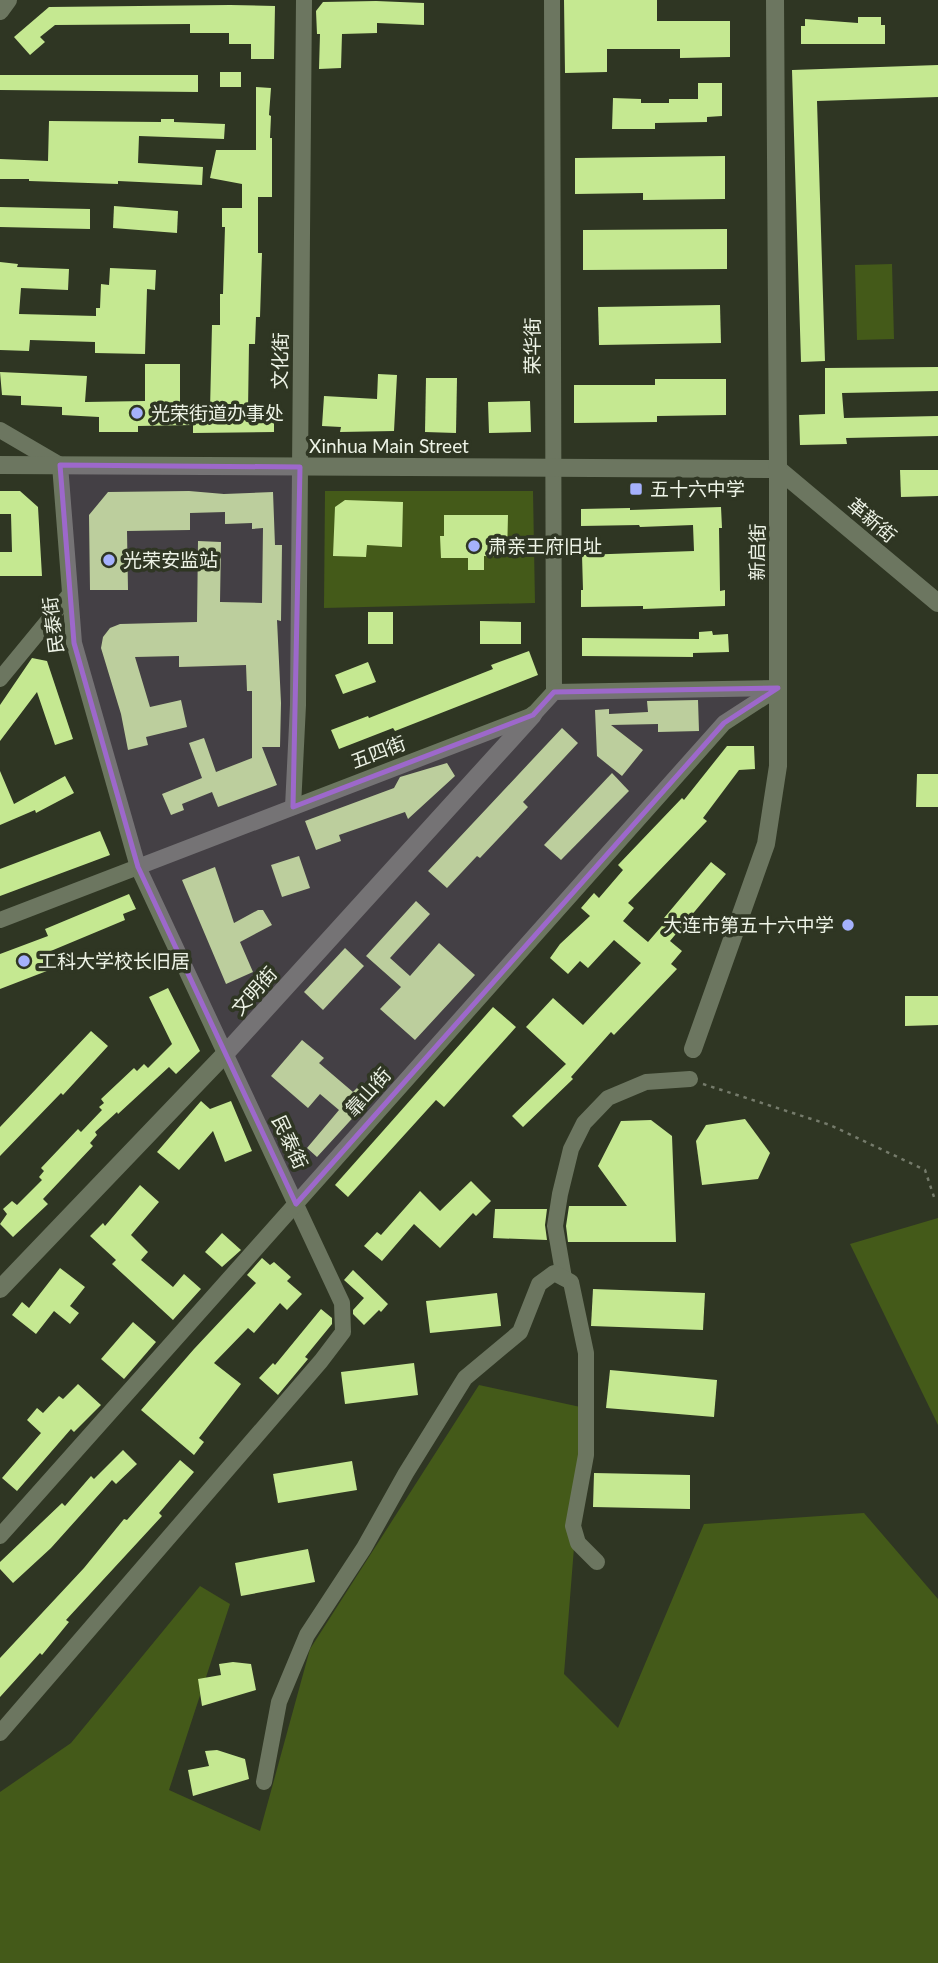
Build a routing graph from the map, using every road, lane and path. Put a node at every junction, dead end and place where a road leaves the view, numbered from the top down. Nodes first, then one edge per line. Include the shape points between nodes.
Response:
1 (8, 0) edge
2 (304, 0) edge
3 (552, 0) edge
4 (775, 0) edge
5 (0, 11) edge
6 (0, 430) edge
7 (0, 465) edge
8 (60, 465) junction
9 (300, 467) junction
10 (553, 468) junction
11 (778, 469) junction
12 (70, 594) junction
13 (938, 603) edge
14 (0, 680) edge
15 (778, 688) junction
16 (554, 692) junction
17 (533, 715) junction
18 (293, 807) junction
19 (138, 867) junction
20 (0, 920) edge
21 (693, 1049) dead end
22 (226, 1054) junction
23 (690, 1079) joint
24 (938, 1197) edge
25 (296, 1204) junction
26 (564, 1278) junction
27 (0, 1289) edge
28 (0, 1536) edge
29 (597, 1562) dead end
30 (0, 1733) edge
31 (264, 1782) dead end

1 - 5 street
2 - 9 street, 文化街
3 - 10 street, 荣华街
4 - 11 street, 新启街
6 - 8 street
7 - 8 street, Xinhua Main Street
8 - 9 street, Xinhua Main Street
8 - 12 street, 民泰街
9 - 10 street, Xinhua Main Street
9 - 18 street, 文化街
10 - 11 street, Xinhua Main Street
10 - 16 street, 荣华街
11 - 13 street, 革新街
11 - 15 street, 新启街
12 - 14 street
12 - 19 street, 民泰街 via 74,643
15 - 16 street
15 - 21 street, 新启街 via 778,766 766,844
15 - 25 street, 靠山街 via 723,723
16 - 17 street, 五四街
17 - 18 street, 五四街
17 - 22 street, 文明街
18 - 19 street, 五四街
19 - 20 street, 五四街
19 - 22 street, 民泰街
22 - 25 street, 民泰街
22 - 27 street, 文明街
23 - 24 path via 830,1125 913,1164 925,1170 934,1197
23 - 26 street via 646,1082 608,1098 584,1123 572,1149 555,1226
25 - 28 street, 靠山街
25 - 30 street, 民泰街 via 342,1303 343,1332
26 - 29 street via 572,1282 586,1353 586,1455 573,1526 578,1543
26 - 31 street via 554,1273 539,1284 520,1332 465,1378 307,1635 279,1702

